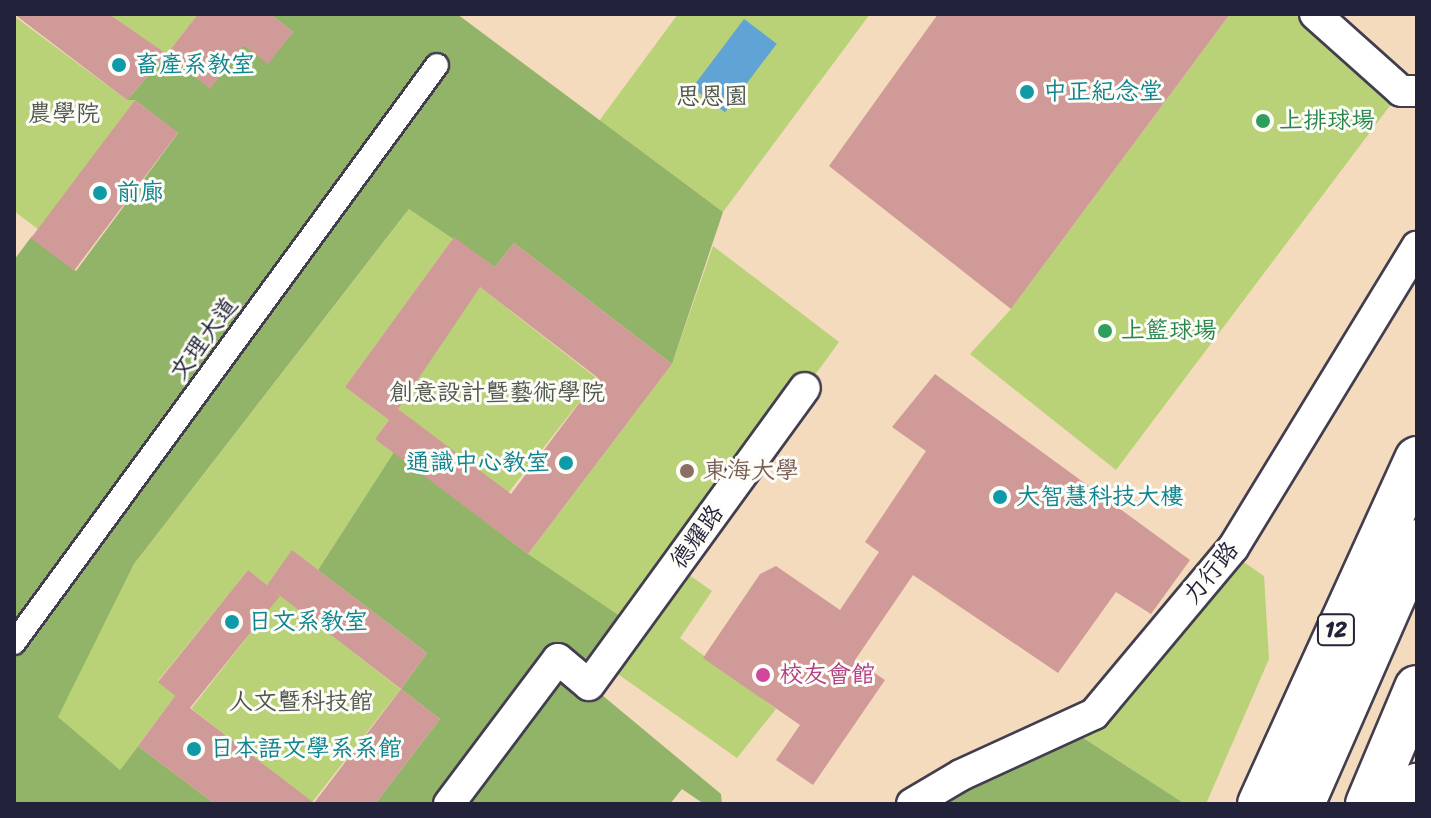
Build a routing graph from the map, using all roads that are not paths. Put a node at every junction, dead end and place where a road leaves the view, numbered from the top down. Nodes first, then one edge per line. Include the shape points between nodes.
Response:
1 (1315, 14) edge
2 (437, 65) dead end
3 (1417, 91) edge
4 (1417, 247) edge
5 (805, 388) dead end
6 (1417, 459) edge
7 (1417, 542) edge
8 (14, 643) edge
9 (1417, 688) edge
10 (1417, 786) edge
11 (449, 804) edge
12 (912, 804) edge
13 (1260, 804) edge
14 (1302, 804) edge
15 (1368, 804) edge
16 (1409, 804) edge

1 - 3 street via 1401,91
2 - 8 street, 文理大道
4 - 12 street, 力行路 via 1233,548 1094,714 961,775
5 - 11 street, 德耀路 via 589,685 558,659
6 - 13 main road, 12
7 - 14 main road, 12
9 - 15 main road
10 - 16 main road

